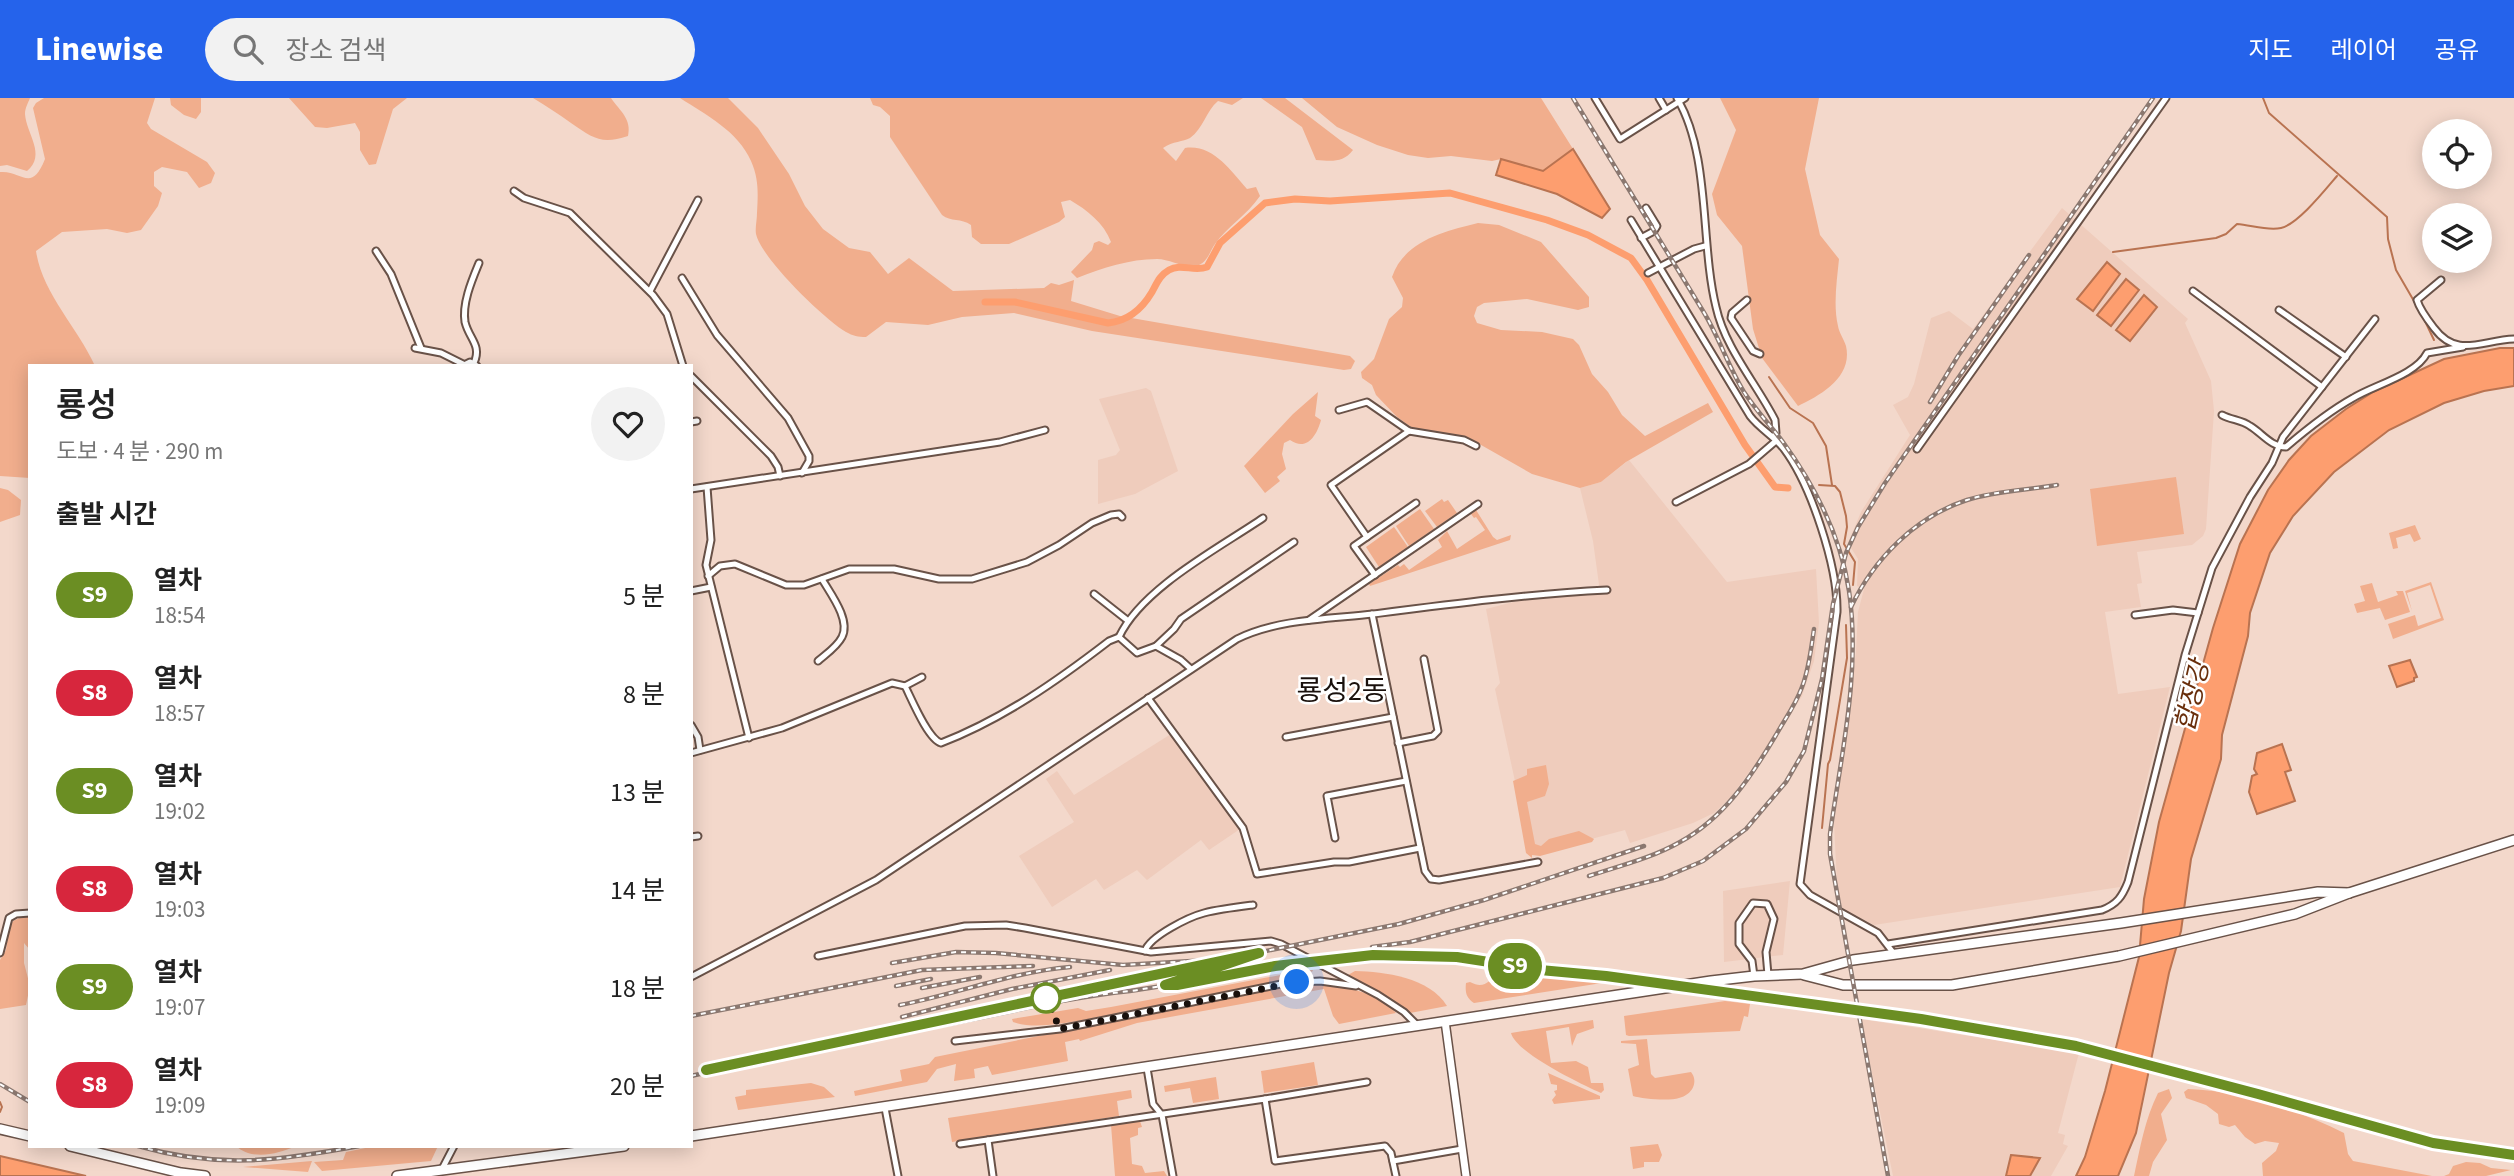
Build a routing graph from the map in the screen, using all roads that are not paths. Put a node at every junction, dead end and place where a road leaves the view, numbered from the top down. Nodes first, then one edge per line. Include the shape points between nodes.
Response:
1 (1595, 98) edge
2 (1659, 98) edge
3 (2166, 98) edge
4 (1681, 99) edge
5 (1666, 110) junction
6 (514, 191) dead end
7 (698, 200) dead end
8 (1646, 208) dead end
9 (1631, 220) dead end
10 (1641, 238) junction
11 (1705, 246) junction
12 (376, 251) dead end
13 (479, 263) dead end
14 (1659, 268) junction
15 (1648, 273) dead end
16 (682, 278) dead end
17 (2441, 280) dead end
18 (650, 291) junction
19 (2193, 291) dead end
20 (1747, 300) dead end
21 (2278, 310) dead end
22 (1731, 318) junction
23 (2375, 319) dead end
24 (1720, 321) junction
25 (2514, 339) edge
26 (2463, 347) junction
27 (1760, 354) dead end
28 (2346, 357) junction
29 (461, 364) edge
30 (476, 364) edge
31 (681, 364) edge
32 (693, 378) edge
33 (2322, 387) junction
34 (1339, 410) dead end
35 (2222, 415) dead end
36 (1045, 430) dead end
37 (1409, 431) junction
38 (1775, 438) junction
39 (1476, 446) dead end
40 (2277, 447) junction
41 (1917, 449) dead end
42 (802, 473) junction
43 (780, 476) junction
44 (708, 487) junction
45 (693, 489) edge
46 (1676, 502) dead end
47 (1416, 503) dead end
48 (1478, 504) dead end
49 (1122, 517) dead end
50 (1264, 518) dead end
51 (1367, 537) junction
52 (1294, 542) dead end
53 (1375, 575) junction
54 (708, 576) junction
55 (822, 579) junction
56 (710, 587) junction
57 (1606, 590) dead end
58 (693, 591) edge
59 (1094, 594) dead end
60 (2198, 613) junction
61 (1372, 614) junction
62 (2135, 615) dead end
63 (1127, 620) junction
64 (1307, 622) junction
65 (1119, 637) junction
66 (1156, 646) junction
67 (1424, 659) dead end
68 (818, 661) dead end
69 (1191, 669) junction
70 (922, 677) dead end
71 (905, 686) junction
72 (1148, 698) junction
73 (1393, 717) junction
74 (693, 728) edge
75 (1286, 737) dead end
76 (749, 738) junction
77 (1398, 743) junction
78 (700, 750) junction
79 (693, 752) edge
80 (1406, 781) junction
81 (948, 833) junction
82 (1335, 838) dead end
83 (953, 840) dead end
84 (2514, 840) edge
85 (1420, 848) junction
86 (1538, 862) dead end
87 (2348, 893) junction
88 (1253, 905) dead end
89 (28, 913) edge
90 (1888, 944) junction
91 (1145, 951) junction
92 (0, 953) edge
93 (1895, 955) junction
94 (818, 956) dead end
95 (1803, 974) junction
96 (1768, 975) junction
97 (693, 976) edge
98 (1754, 976) junction
99 (1358, 986) junction
100 (1445, 1021) junction
101 (1418, 1025) junction
102 (955, 1041) dead end
103 (1147, 1068) junction
104 (1367, 1082) dead end
105 (1265, 1099) junction
106 (885, 1108) junction
107 (1162, 1115) junction
108 (0, 1129) edge
109 (28, 1136) edge
110 (693, 1136) edge
111 (988, 1140) junction
112 (960, 1143) dead end
113 (78, 1148) edge
114 (453, 1148) edge
115 (567, 1148) edge
116 (610, 1148) edge
117 (1462, 1149) junction
118 (576, 1153) junction
119 (1393, 1161) junction
120 (441, 1171) junction
121 (205, 1176) edge
122 (397, 1176) edge
123 (898, 1176) edge
124 (993, 1176) edge
125 (1172, 1176) edge
126 (1396, 1176) edge
127 (1466, 1176) edge

1 - 5 street via 1620,139
2 - 5 street
3 - 41 street
4 - 5 street
4 - 11 street via 1700,174
6 - 18 street via 570,213
7 - 18 street
8 - 10 street via 1657,226
9 - 10 street
10 - 14 street
11 - 14 street
11 - 24 street
12 - 29 street via 391,274 418,348 451,356
13 - 30 street via 465,317 478,349
14 - 15 street
14 - 38 street via 1750,415
16 - 42 street via 717,335 794,429 809,456
17 - 26 street via 2419,296 2418,305 2440,335
18 - 31 street via 667,314
19 - 33 street
20 - 22 street
21 - 28 street
22 - 24 street
22 - 27 street via 1753,351
23 - 28 street
24 - 38 street via 1775,420
25 - 26 street
26 - 40 street via 2427,353 2419,365 2355,397 2286,447
28 - 33 street
32 - 43 street via 771,456
33 - 40 street
34 - 37 street via 1367,402
35 - 40 street via 2246,423
36 - 42 street via 1000,442
37 - 39 street
37 - 51 street via 1331,485
38 - 46 street via 1755,460
38 - 90 street via 1797,470 1810,501 1837,589 1800,884
40 - 60 street via 2215,561
42 - 43 street
43 - 44 street
44 - 45 street
44 - 54 street
47 - 51 street
48 - 53 street
49 - 55 street via 1111,515 1043,555 972,579 939,579 894,569 849,569
50 - 63 street via 1182,573
51 - 53 street via 1354,546
52 - 66 street via 1181,619
53 - 64 street
54 - 55 street via 720,566 735,564 786,585
54 - 56 street
55 - 68 street via 844,629 840,641
56 - 58 street
56 - 76 street
57 - 61 street
59 - 63 street
60 - 62 street via 2174,610
60 - 90 street via 2128,882 2119,900 2102,910
61 - 64 street
61 - 73 street
63 - 65 street
64 - 69 street via 1252,631
65 - 66 street via 1137,653
65 - 71 street via 980,728 941,743
66 - 69 street
67 - 77 street via 1438,731
69 - 72 street
70 - 71 street
71 - 76 street via 892,683
72 - 81 street
72 - 85 street via 1243,828 1256,874
73 - 75 street
73 - 77 street
74 - 78 street
76 - 78 street
77 - 80 street
78 - 79 street
80 - 82 street via 1327,796
80 - 85 street
81 - 83 street
81 - 97 street via 857,891
84 - 87 main road
85 - 86 street via 1425,871 1434,880
87 - 93 main road via 2318,892
87 - 95 main road via 2295,914 2192,940 1952,985 1843,985
88 - 91 street via 1203,913 1153,939
89 - 92 street via 9,918
90 - 93 street
91 - 94 street via 1006,925 965,926
91 - 99 street via 1271,941
93 - 95 main road via 1853,960
95 - 96 main road
96 - 98 main road
96 - 98 street via 1766,951 1774,919 1767,904 1753,903 1739,923 1739,944 1752,961
98 - 100 main road
99 - 101 street
99 - 102 street via 1286,983 1060,1029
100 - 101 main road
100 - 117 street
101 - 103 main road
103 - 106 main road
103 - 107 street via 1153,1104
104 - 105 street
105 - 107 street
105 - 119 street via 1275,1161 1385,1146
106 - 110 main road
106 - 123 street
107 - 111 street
107 - 125 street
108 - 109 main road
111 - 112 street
111 - 124 street
113 - 121 main road
114 - 120 street
115 - 118 street
116 - 118 main road
117 - 119 street
117 - 127 street
118 - 120 main road
119 - 126 street
120 - 122 main road

